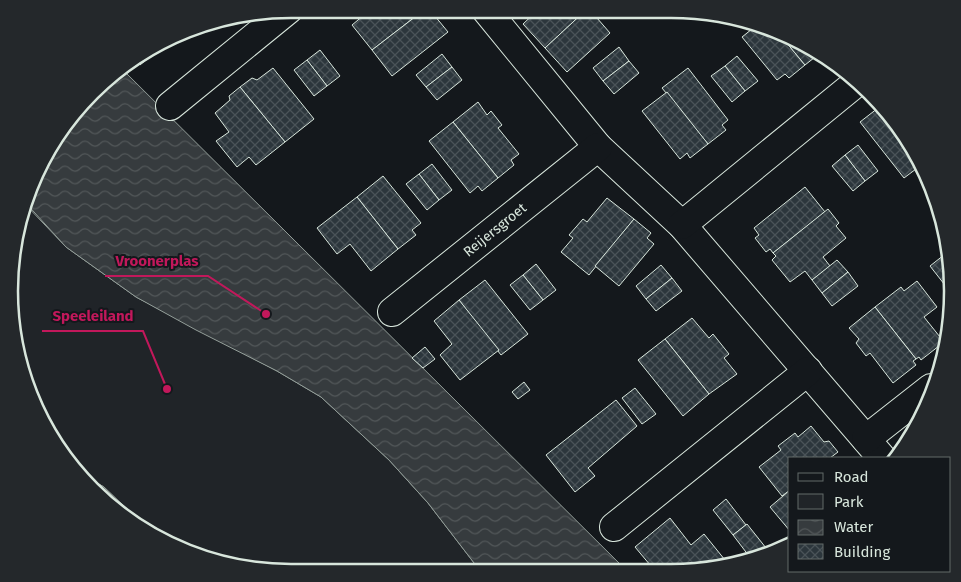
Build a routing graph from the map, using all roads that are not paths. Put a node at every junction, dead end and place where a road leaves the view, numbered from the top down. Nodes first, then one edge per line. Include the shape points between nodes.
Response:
1 (279, 18) edge
2 (492, 18) edge
3 (852, 87) edge
4 (170, 106) dead end
5 (598, 148) junction
6 (682, 225) junction
7 (392, 312) dead end
8 (808, 371) junction
9 (922, 397) edge
10 (874, 449) edge
11 (614, 527) dead end

1 - 4 street
2 - 5 street
3 - 6 street
5 - 6 street
5 - 7 street, Reijersgroet
6 - 8 street
8 - 10 street
8 - 11 street
9 - 10 street

